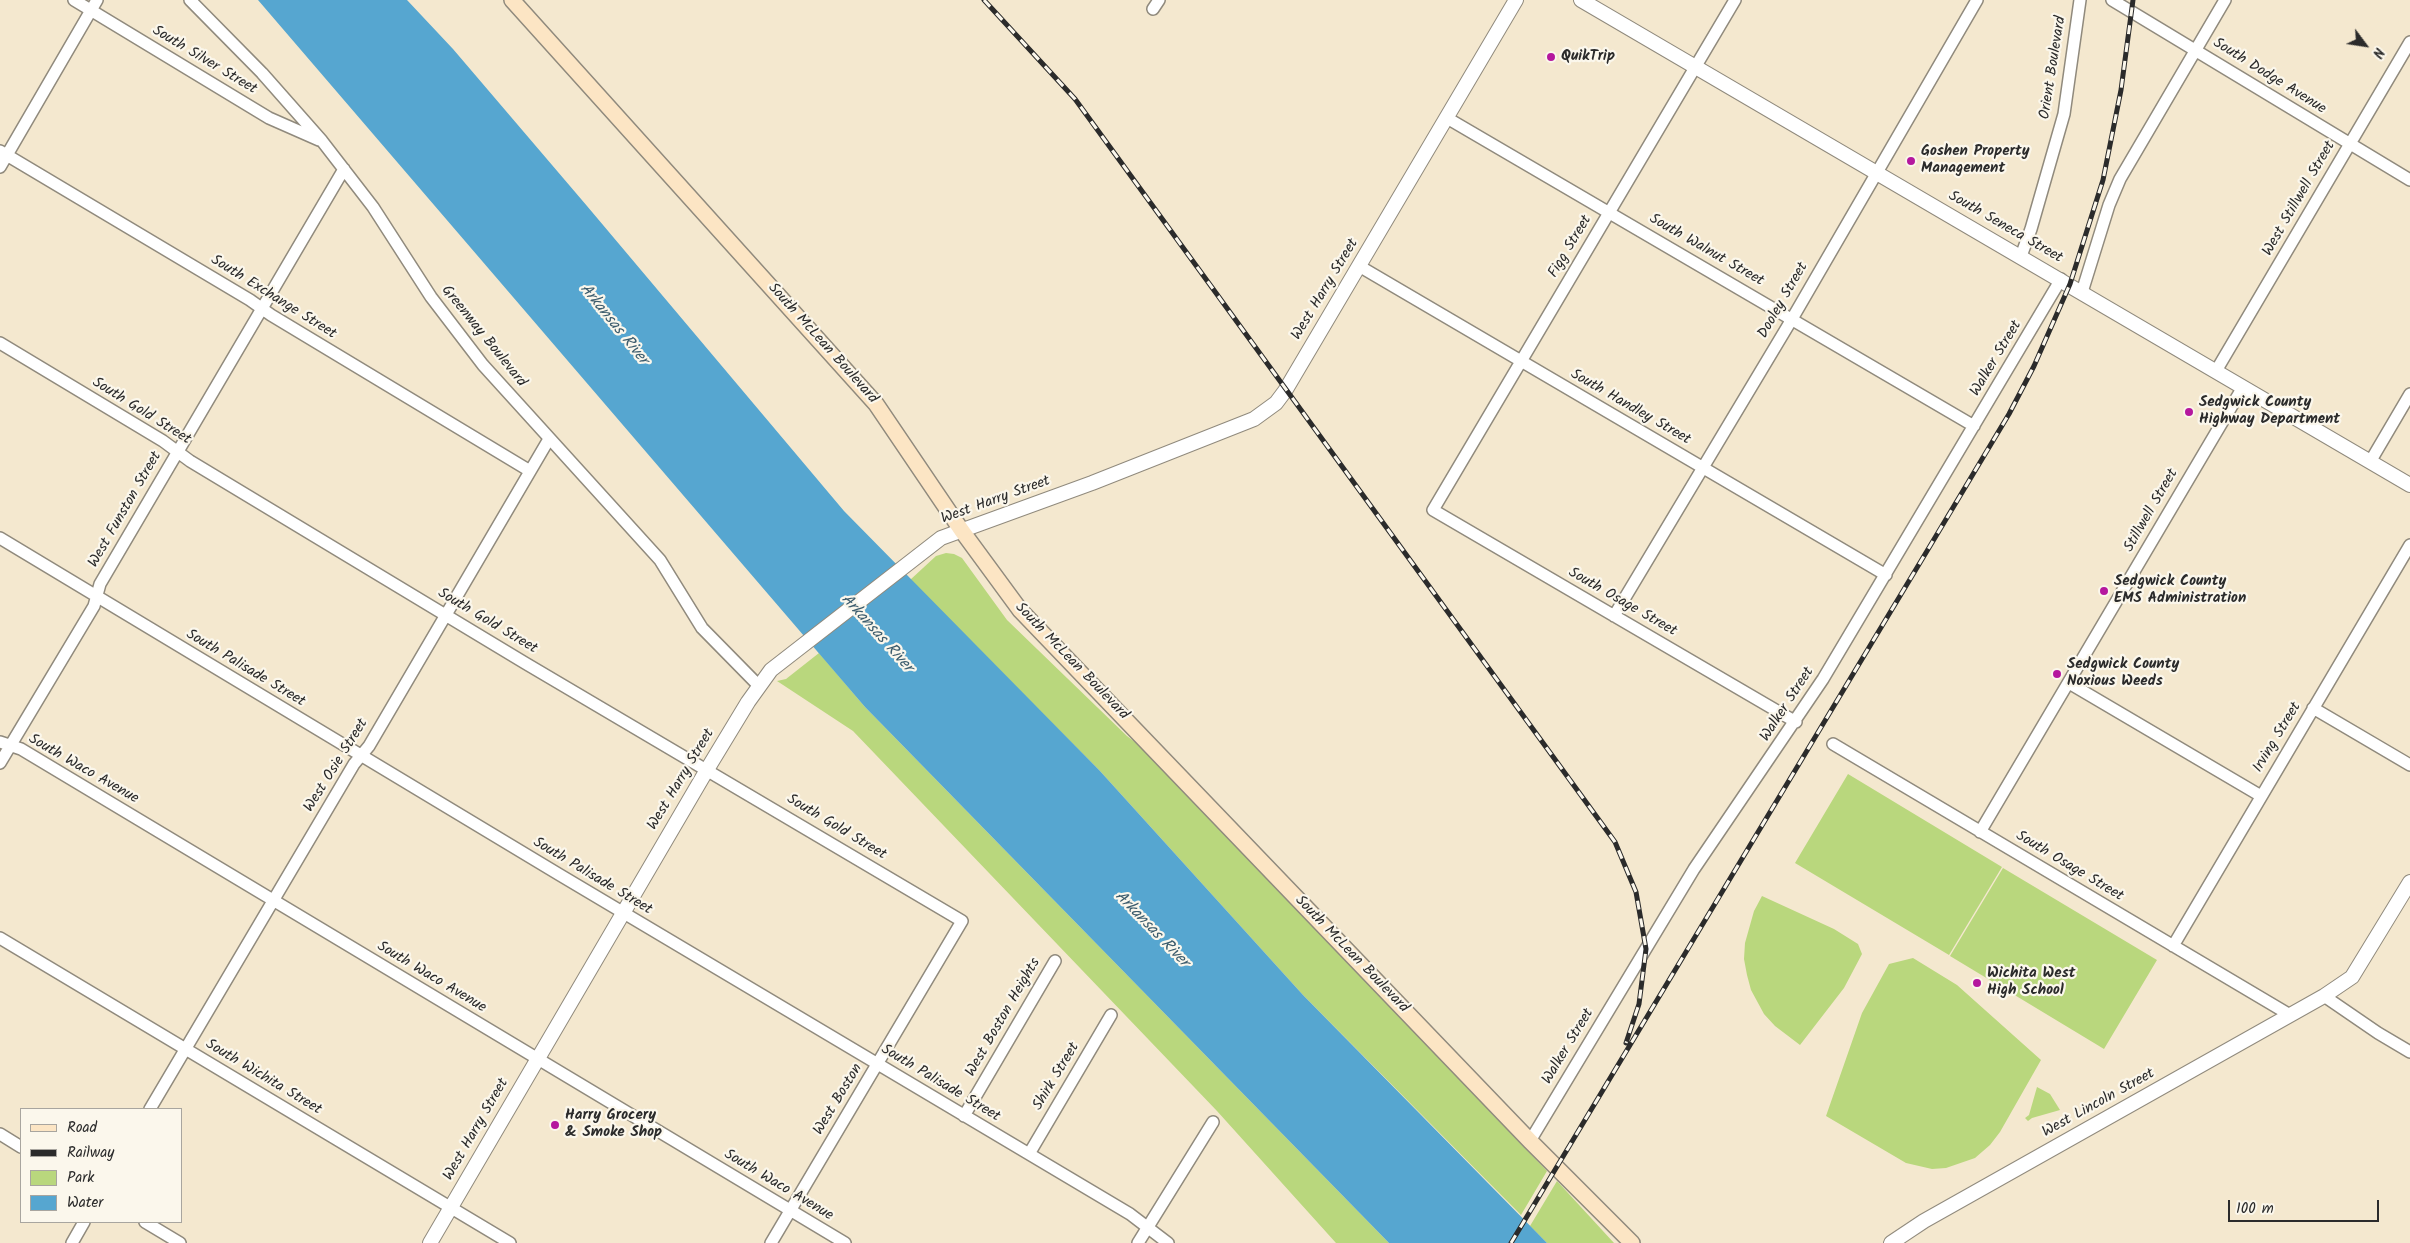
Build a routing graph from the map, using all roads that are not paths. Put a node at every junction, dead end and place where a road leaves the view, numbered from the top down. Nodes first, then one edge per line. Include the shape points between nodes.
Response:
1 (74, 0) edge
2 (97, 0) edge
3 (190, 0) edge
4 (512, 0) edge
5 (1516, 0) edge
6 (1581, 0) edge
7 (1735, 0) edge
8 (1978, 0) edge
9 (2080, 0) edge
10 (2112, 0) edge
11 (2225, 0) edge
12 (91, 10) junction
13 (2410, 42) edge
14 (2196, 49) junction
15 (1696, 67) junction
16 (1447, 118) junction
17 (322, 141) junction
18 (2350, 144) junction
19 (3, 153) edge
20 (0, 167) edge
21 (344, 169) junction
22 (1876, 172) junction
23 (2410, 180) edge
24 (1609, 212) junction
25 (2021, 256) junction
26 (1359, 266) junction
27 (2061, 280) junction
28 (2082, 292) junction
29 (261, 308) junction
30 (1792, 319) junction
31 (0, 343) edge
32 (1521, 361) junction
33 (2216, 371) junction
34 (2243, 387) junction
35 (2410, 394) edge
36 (1974, 426) junction
37 (549, 439) junction
38 (178, 451) junction
39 (2370, 462) junction
40 (1702, 468) junction
41 (530, 470) junction
42 (2410, 485) edge
43 (1433, 510) joint
44 (962, 531) junction
45 (0, 538) edge
46 (2410, 545) edge
47 (1886, 575) junction
48 (96, 596) junction
49 (446, 615) junction
50 (1614, 616) junction
51 (2069, 683) junction
52 (759, 686) junction
53 (2313, 708) junction
54 (1796, 722) junction
55 (5, 744) edge
56 (1833, 744) dead end
57 (361, 756) junction
58 (0, 764) edge
59 (2410, 765) edge
60 (708, 768) junction
61 (2262, 796) junction
62 (1980, 832) junction
63 (2410, 882) edge
64 (273, 900) junction
65 (623, 913) junction
66 (962, 921) joint
67 (0, 938) edge
68 (2173, 946) junction
69 (1055, 961) dead end
70 (2324, 996) junction
71 (2290, 1014) junction
72 (1111, 1015) dead end
73 (186, 1049) junction
74 (2410, 1052) edge
75 (537, 1060) junction
76 (877, 1064) junction
77 (151, 1108) edge
78 (964, 1116) junction
79 (1213, 1122) dead end
80 (0, 1134) edge
81 (1530, 1141) junction
82 (20, 1146) edge
83 (1029, 1154) junction
84 (451, 1208) junction
85 (790, 1210) junction
86 (83, 1223) edge
87 (147, 1223) edge
88 (1148, 1228) junction
89 (72, 1243) edge
90 (180, 1243) edge
91 (430, 1243) edge
92 (510, 1243) edge
93 (771, 1243) edge
94 (845, 1243) edge
95 (1138, 1243) edge
96 (1168, 1243) edge
97 (1632, 1243) edge
98 (1891, 1243) edge

1 - 12 street, South Silver Street
2 - 12 street
3 - 17 street, Greenway Boulevard via 262,73
4 - 44 main road, South McLean Boulevard via 876,404
5 - 16 street, West Harry Street
6 - 15 street, South Seneca Street
7 - 15 street, Figg Street
8 - 22 street, Dooley Street
9 - 25 street, Orient Boulevard via 2064,114
10 - 14 street, South Dodge Avenue
11 - 14 street
12 - 17 street, South Silver Street via 269,118
12 - 19 street
13 - 18 street, West Stillwell Street
14 - 18 street, South Dodge Avenue
14 - 28 street via 2120,179
15 - 22 street, South Seneca Street
15 - 24 street, Figg Street
16 - 24 street, South Walnut Street
16 - 26 street, West Harry Street
17 - 21 street, Greenway Boulevard
18 - 23 street, South Dodge Avenue
18 - 33 street, West Stillwell Street
19 - 20 street
19 - 29 street, South Exchange Street
21 - 29 street, West Funston Street
21 - 37 street, Greenway Boulevard via 431,296 483,365
22 - 25 street, South Seneca Street
22 - 30 street, Dooley Street
24 - 30 street, South Walnut Street
24 - 32 street, Figg Street
25 - 27 street, South Seneca Street
26 - 32 street, South Handley Street
26 - 44 street, West Harry Street via 1285,391 1276,403 1254,419
27 - 28 street, South Seneca Street
27 - 36 street, Walker Street
28 - 33 street, South Seneca Street
29 - 38 street, West Funston Street
29 - 41 street, South Exchange Street
30 - 36 street, South Walnut Street
30 - 40 street, Dooley Street
31 - 38 street, South Gold Street
32 - 40 street, South Handley Street
32 - 43 street, Figg Street
33 - 34 street, South Seneca Street
34 - 39 street, South Seneca Street
34 - 51 street, Stillwell Street
35 - 39 street
36 - 47 street, Walker Street
37 - 41 street, West Osie Street
37 - 52 street, Greenway Boulevard via 660,560 702,628
38 - 48 street, West Funston Street
38 - 49 street, South Gold Street
39 - 42 street, South Seneca Street
40 - 47 street, South Handley Street
40 - 50 street, Dooley Street
41 - 49 street, West Osie Street
43 - 50 street, South Osage Street
44 - 52 street, West Harry Street via 941,538 918,554 771,670
44 - 81 main road, South McLean Boulevard via 1020,610
45 - 48 street, South Palisade Street
46 - 53 street, Irving Street
47 - 54 street, Walker Street
48 - 55 street, West Funston Street via 94,606
48 - 57 street, South Palisade Street
49 - 57 street, West Osie Street
49 - 60 street, South Gold Street
50 - 54 street, South Osage Street
51 - 61 street
51 - 62 street, Stillwell Street
52 - 60 street, West Harry Street
53 - 59 street
53 - 61 street, Irving Street
54 - 81 street, Walker Street via 1694,868
55 - 58 street, West Funston Street
55 - 64 street, South Waco Avenue via 21,749
56 - 62 street, South Osage Street
57 - 64 street, West Osie Street
57 - 65 street, South Palisade Street
60 - 65 street, West Harry Street
60 - 66 street, South Gold Street
61 - 68 street, Irving Street
62 - 68 street, South Osage Street
63 - 70 street, West Lincoln Street via 2352,977
64 - 73 street, West Osie Street
64 - 75 street, South Waco Avenue
65 - 75 street, West Harry Street
65 - 76 street, South Palisade Street
66 - 76 street, West Boston
67 - 73 street, South Wichita Street
68 - 71 street, South Osage Street
69 - 78 street, West Boston Heights
70 - 71 street, West Lincoln Street
70 - 74 street
71 - 98 street, West Lincoln Street via 1924,1221
72 - 83 street, Shirk Street
73 - 77 street, West Osie Street
73 - 84 street, South Wichita Street
75 - 84 street, West Harry Street
75 - 85 street, South Waco Avenue
76 - 78 street, South Palisade Street
76 - 85 street, West Boston
78 - 83 street, South Palisade Street
79 - 88 street
80 - 82 street
81 - 97 main road, South McLean Boulevard
83 - 88 street, South Palisade Street
84 - 91 street, West Harry Street
84 - 92 street, South Wichita Street
85 - 93 street, West Boston
85 - 94 street, South Waco Avenue
86 - 89 street
87 - 90 street
88 - 95 street
88 - 96 street, South Palisade Street

